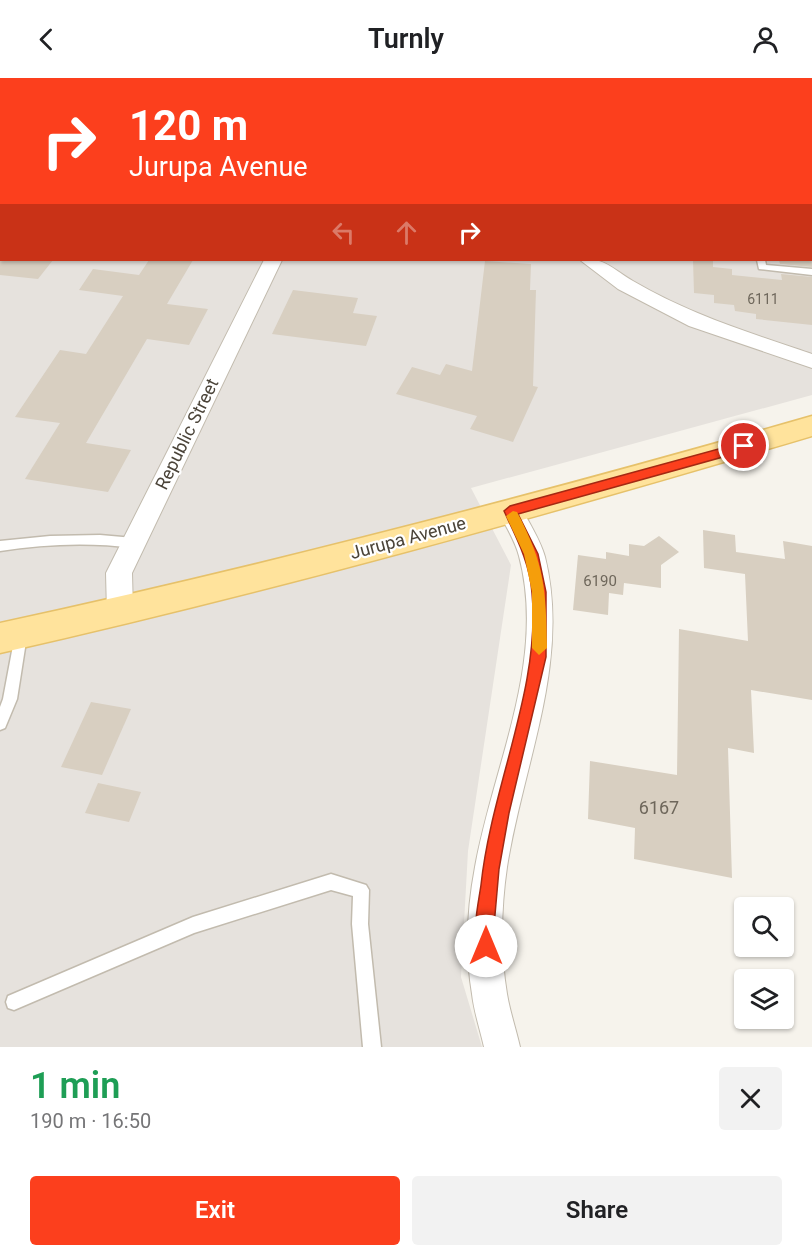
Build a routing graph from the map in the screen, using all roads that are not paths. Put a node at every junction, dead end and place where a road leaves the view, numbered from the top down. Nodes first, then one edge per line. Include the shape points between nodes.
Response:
1 (273, 261) edge
2 (590, 261) edge
3 (761, 261) edge
4 (812, 272) edge
5 (812, 361) edge
6 (812, 426) edge
7 (510, 511) junction
8 (134, 543) junction
9 (0, 546) edge
10 (120, 612) junction
11 (11, 636) edge
12 (0, 724) edge
13 (14, 1002) dead end
14 (372, 1047) edge
15 (502, 1047) edge

1 - 8 street, Republic Street
2 - 5 street via 625,285 696,322
3 - 4 lane via 762,267
6 - 7 main road, Jurupa Avenue
7 - 10 main road, Jurupa Avenue
7 - 15 street via 531,554 539,592 540,624 539,657 501,813 485,926 488,986
8 - 9 lane via 103,538
8 - 10 street, Republic Street via 119,573
10 - 11 main road, Jurupa Avenue
11 - 12 lane via 10,699
13 - 14 lane via 193,925 330,882 361,890 360,924

